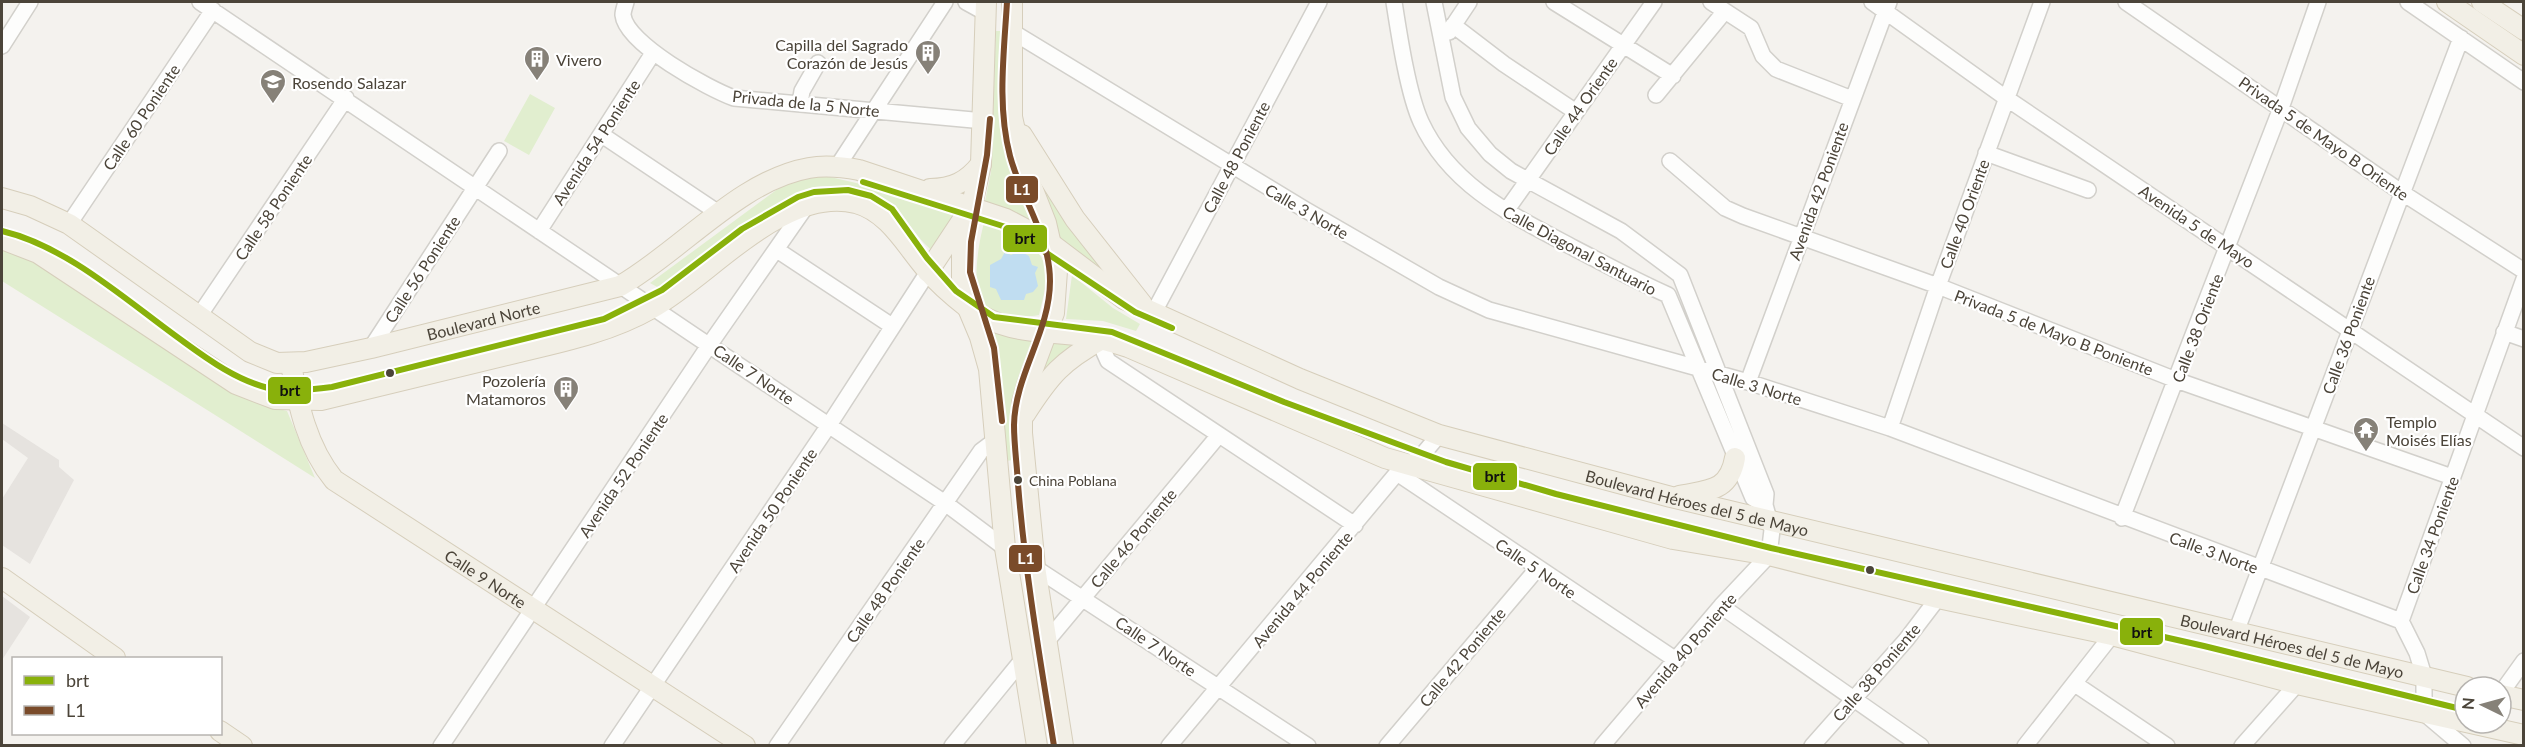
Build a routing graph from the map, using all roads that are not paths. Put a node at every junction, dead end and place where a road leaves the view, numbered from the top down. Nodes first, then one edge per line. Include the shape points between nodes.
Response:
1 (30, 2) edge
2 (945, 2) edge
3 (966, 2) edge
4 (1012, 2) edge
5 (1318, 2) edge
6 (1394, 2) edge
7 (1434, 2) edge
8 (1468, 2) edge
9 (1554, 2) edge
10 (1654, 2) edge
11 (1711, 2) edge
12 (1872, 2) edge
13 (2042, 2) edge
14 (2126, 2) edge
15 (2318, 2) edge
16 (2408, 2) edge
17 (2447, 2) edge
18 (2482, 2) edge
19 (206, 6) edge
20 (1888, 6) edge
21 (986, 7) edge
22 (624, 8) edge
23 (1725, 11) junction
24 (1453, 25) junction
25 (2523, 30) edge
26 (1011, 31) junction
27 (2461, 38) junction
28 (1442, 45) junction
29 (2, 46) edge
30 (1622, 46) junction
31 (653, 53) junction
32 (2523, 55) edge
33 (818, 63) dead end
34 (1673, 76) junction
35 (2523, 82) edge
36 (1656, 95) dead end
37 (346, 98) junction
38 (2007, 98) junction
39 (1852, 99) junction
40 (800, 103) junction
41 (2281, 108) junction
42 (873, 111) junction
43 (1576, 112) junction
44 (1012, 117) junction
45 (984, 121) junction
46 (602, 135) junction
47 (498, 151) dead end
48 (1986, 153) junction
49 (1670, 161) dead end
50 (981, 164) junction
51 (1231, 166) junction
52 (837, 167) junction
53 (1529, 179) junction
54 (474, 189) junction
55 (918, 189) junction
56 (2088, 190) dead end
57 (2401, 192) junction
58 (4, 196) edge
59 (807, 205) junction
60 (972, 206) junction
61 (1506, 211) junction
62 (720, 214) junction
63 (69, 224) junction
64 (539, 231) junction
65 (1800, 237) junction
66 (2, 240) edge
67 (1052, 245) junction
68 (2228, 247) junction
69 (777, 250) junction
70 (2523, 271) edge
71 (928, 272) junction
72 (2523, 279) edge
73 (620, 286) junction
74 (1938, 286) junction
75 (967, 306) junction
76 (652, 308) junction
77 (1150, 310) junction
78 (199, 316) junction
79 (892, 326) junction
80 (2349, 330) junction
81 (2504, 332) junction
82 (1048, 333) junction
83 (1103, 339) junction
84 (2523, 339) edge
85 (710, 344) junction
86 (371, 348) junction
87 (291, 364) junction
88 (989, 369) junction
89 (1701, 369) junction
90 (1720, 375) junction
91 (2176, 380) junction
92 (1748, 382) junction
93 (297, 402) junction
94 (2476, 414) junction
95 (1022, 418) junction
96 (830, 425) junction
97 (1890, 428) junction
98 (2314, 428) junction
99 (1219, 435) junction
100 (1439, 435) junction
101 (997, 439) junction
102 (2523, 448) edge
103 (1735, 458) junction
104 (1402, 469) junction
105 (2452, 477) junction
106 (1671, 497) junction
107 (945, 503) junction
108 (1768, 512) junction
109 (2122, 518) junction
110 (1355, 525) junction
111 (1005, 548) junction
112 (1769, 555) junction
113 (1035, 567) junction
114 (2259, 568) junction
115 (1537, 569) junction
116 (2, 578) edge
117 (1082, 597) junction
118 (1938, 598) junction
119 (1721, 606) junction
120 (535, 609) junction
121 (2401, 621) junction
122 (2236, 632) junction
123 (2112, 635) junction
124 (1047, 641) junction
125 (114, 657) edge
126 (1023, 659) junction
127 (1676, 660) junction
128 (2523, 662) edge
129 (2424, 676) junction
130 (2513, 677) edge
131 (2453, 683) edge
132 (2075, 684) junction
133 (2297, 684) junction
134 (654, 685) junction
135 (1219, 688) junction
136 (1854, 697) junction
137 (2424, 713) junction
138 (2453, 719) edge
139 (222, 732) edge
140 (2460, 745) edge
141 (242, 746) edge
142 (441, 746) edge
143 (612, 746) edge
144 (745, 746) edge
145 (777, 746) edge
146 (952, 746) edge
147 (1037, 746) edge
148 (1063, 746) edge
149 (1169, 746) edge
150 (1308, 746) edge
151 (1387, 746) edge
152 (1602, 746) edge
153 (1812, 746) edge
154 (1921, 746) edge
155 (2025, 746) edge
156 (2167, 746) edge
157 (2242, 746) edge

1 - 29 street
2 - 42 street
3 - 21 street
4 - 26 main road
5 - 51 street, Calle 48 Poniente
6 - 61 street, Calle Diagonal Santuario via 1420,121 1456,173 1478,194
7 - 28 street, Calle Diagonal Santuario
8 - 24 street
9 - 30 street
10 - 30 street, Calle 44 Oriente
11 - 23 street
12 - 20 street, Avenida 5 de Mayo
13 - 38 street, Calle 40 Oriente
14 - 41 street, Privada 5 de Mayo B Oriente
15 - 41 street, Calle 38 Oriente
16 - 27 street
17 - 32 main road
18 - 25 main road
19 - 37 street, Calle 7 Norte
19 - 63 street, Calle 60 Poniente
20 - 38 street, Avenida 5 de Mayo
20 - 39 street, Avenida 42 Poniente
21 - 45 main road
22 - 31 street, Privada de la 5 Norte via 627,27
23 - 34 street
23 - 39 street via 1751,28 1763,56 1776,69
24 - 28 street
24 - 43 street
26 - 44 main road
26 - 51 street, Calle 3 Norte
27 - 35 street
27 - 57 street, Calle 36 Poniente
28 - 53 street, Calle Diagonal Santuario via 1453,97 1468,128 1495,160
30 - 34 street
30 - 43 street, Calle 44 Oriente
31 - 40 street, Privada de la 5 Norte via 734,98
31 - 46 street, Avenida 54 Poniente
33 - 40 street via 802,91
34 - 36 street
37 - 54 street, Calle 7 Norte
37 - 78 street, Calle 58 Poniente
38 - 48 street, Calle 40 Oriente
38 - 68 street, Avenida 5 de Mayo
39 - 65 street, Avenida 42 Poniente
40 - 42 street, Privada de la 5 Norte
41 - 57 street, Privada 5 de Mayo B Oriente
41 - 68 street, Calle 38 Oriente
42 - 45 street, Privada de la 5 Norte
42 - 52 street
43 - 53 street, Calle 44 Oriente
44 - 67 main road via 1022,162
44 - 77 main road via 1075,219
45 - 50 main road
46 - 62 street
46 - 64 street, Avenida 54 Poniente
47 - 54 street, Calle 56 Poniente
48 - 56 street
48 - 74 street, Calle 40 Oriente
49 - 65 street, Privada 5 de Mayo B Poniente via 1725,208
50 - 55 main road via 972,176 954,186
50 - 60 main road
51 - 77 street, Calle 48 Poniente
51 - 89 street, Calle 3 Norte via 1439,287 1489,310
52 - 55 main road, Boulevard Norte
52 - 62 main road, Boulevard Norte via 791,173
53 - 61 street, Calle 44 Oriente
53 - 90 street, Calle Diagonal Santuario via 1621,231 1680,275
54 - 64 street, Calle 7 Norte
54 - 86 street, Calle 56 Poniente
55 - 60 main road, Boulevard Norte
57 - 70 street, Privada 5 de Mayo B Oriente
57 - 80 street, Calle 36 Poniente
58 - 63 main road, Boulevard Norte
59 - 69 street, Avenida 52 Poniente
59 - 71 main road via 840,201 870,209 886,219
59 - 76 main road via 787,213
60 - 67 main road, Boulevard Héroes del 5 de Mayo via 1016,224
60 - 71 main road
60 - 75 main road via 961,265
61 - 89 street, Calle Diagonal Santuario via 1668,295
62 - 73 main road, Boulevard Norte
63 - 78 main road, Boulevard Norte
64 - 73 street, Calle 7 Norte
65 - 74 street, Privada 5 de Mayo B Poniente
65 - 92 street, Avenida 42 Poniente
66 - 93 main road via 39,253 236,384 275,399
67 - 77 main road, Boulevard Héroes del 5 de Mayo via 1112,292
67 - 82 main road via 1057,292
68 - 80 street, Avenida 5 de Mayo
68 - 91 street, Calle 38 Oriente
69 - 79 street
69 - 85 street, Avenida 52 Poniente
71 - 75 main road
71 - 79 street, Avenida 50 Poniente
71 - 88 main road
72 - 81 street, Calle 34 Poniente
73 - 76 street, Calle 7 Norte
73 - 86 main road, Boulevard Norte
74 - 91 street, Privada 5 de Mayo B Poniente
74 - 97 street, Calle 40 Oriente
75 - 82 main road, Boulevard Héroes del 5 de Mayo via 1012,329
75 - 88 main road
76 - 85 street, Calle 7 Norte
76 - 93 main road via 586,336
77 - 100 main road, Boulevard Héroes del 5 de Mayo via 1300,379
78 - 87 main road, Boulevard Norte via 262,360
79 - 96 street, Avenida 50 Poniente
80 - 94 street, Avenida 5 de Mayo
80 - 98 street, Calle 36 Poniente
81 - 84 street
81 - 94 street, Calle 34 Poniente
82 - 83 main road, Boulevard Héroes del 5 de Mayo
82 - 95 main road via 1027,385
83 - 95 main road via 1058,367
83 - 99 street via 1108,361
83 - 104 main road, Boulevard Héroes del 5 de Mayo
85 - 96 street, Calle 7 Norte
85 - 120 street, Avenida 52 Poniente
86 - 87 main road, Boulevard Norte
87 - 93 main road, Calle 9 Norte
88 - 101 main road
89 - 90 street, Calle 3 Norte
89 - 103 street, Calle Diagonal Santuario
90 - 92 street, Calle 3 Norte
90 - 108 street, Calle Diagonal Santuario via 1766,494
91 - 98 street, Privada 5 de Mayo B Poniente
91 - 109 street, Calle 38 Oriente
92 - 97 street, Calle 3 Norte
93 - 120 main road, Calle 9 Norte via 319,462 334,480
94 - 102 street, Avenida 5 de Mayo
94 - 105 street, Calle 34 Poniente
95 - 113 main road
96 - 107 street, Calle 7 Norte
96 - 134 street, Avenida 50 Poniente
97 - 109 street, Calle 3 Norte
98 - 105 street, Privada 5 de Mayo B Poniente
98 - 114 street, Calle 36 Poniente
99 - 110 street
99 - 117 street, Calle 46 Poniente
100 - 104 street, Avenida 44 Poniente via 1423,454
100 - 106 main road, Boulevard Héroes del 5 de Mayo
101 - 107 street, Calle 48 Poniente via 981,451
101 - 111 main road
103 - 106 main road via 1730,476 1720,486
103 - 108 street, Calle Diagonal Santuario via 1753,498
104 - 110 street, Avenida 44 Poniente
104 - 112 main road, Boulevard Héroes del 5 de Mayo via 1673,539
104 - 115 street, Calle 5 Norte
105 - 121 street, Calle 34 Poniente
106 - 108 main road, Boulevard Héroes del 5 de Mayo
107 - 111 street, Calle 7 Norte
107 - 145 street, Calle 48 Poniente
108 - 112 street
108 - 122 main road, Boulevard Héroes del 5 de Mayo
109 - 114 street, Calle 3 Norte
110 - 135 street, Avenida 44 Poniente
111 - 113 street, Calle 7 Norte
111 - 126 main road
112 - 118 main road, Boulevard Héroes del 5 de Mayo
112 - 119 street, Avenida 40 Poniente
113 - 117 street, Calle 7 Norte
113 - 124 main road
114 - 121 street, Calle 3 Norte
114 - 122 street, Calle 36 Poniente
115 - 127 street, Calle 5 Norte
115 - 151 street, Calle 42 Poniente
116 - 125 main road
117 - 124 street, Calle 46 Poniente
117 - 135 street, Calle 7 Norte
118 - 123 main road, Boulevard Héroes del 5 de Mayo
118 - 136 street, Calle 38 Poniente
119 - 127 street, Avenida 40 Poniente
119 - 136 street
120 - 134 main road, Calle 9 Norte
120 - 142 street, Avenida 52 Poniente
121 - 129 street
122 - 129 main road, Boulevard Héroes del 5 de Mayo
123 - 132 street
123 - 133 main road, Boulevard Héroes del 5 de Mayo
124 - 148 main road
126 - 146 street
126 - 147 main road
127 - 152 street, Avenida 40 Poniente
128 - 130 street
129 - 131 main road, Boulevard Héroes del 5 de Mayo
129 - 137 street
132 - 155 street
132 - 156 street
133 - 137 main road, Boulevard Héroes del 5 de Mayo
133 - 157 street
134 - 143 street, Avenida 50 Poniente
134 - 144 main road, Calle 9 Norte
135 - 149 street, Avenida 44 Poniente
135 - 150 street, Calle 7 Norte
136 - 153 street, Calle 38 Poniente
136 - 154 street
137 - 138 main road, Boulevard Héroes del 5 de Mayo
137 - 140 street
139 - 141 main road

